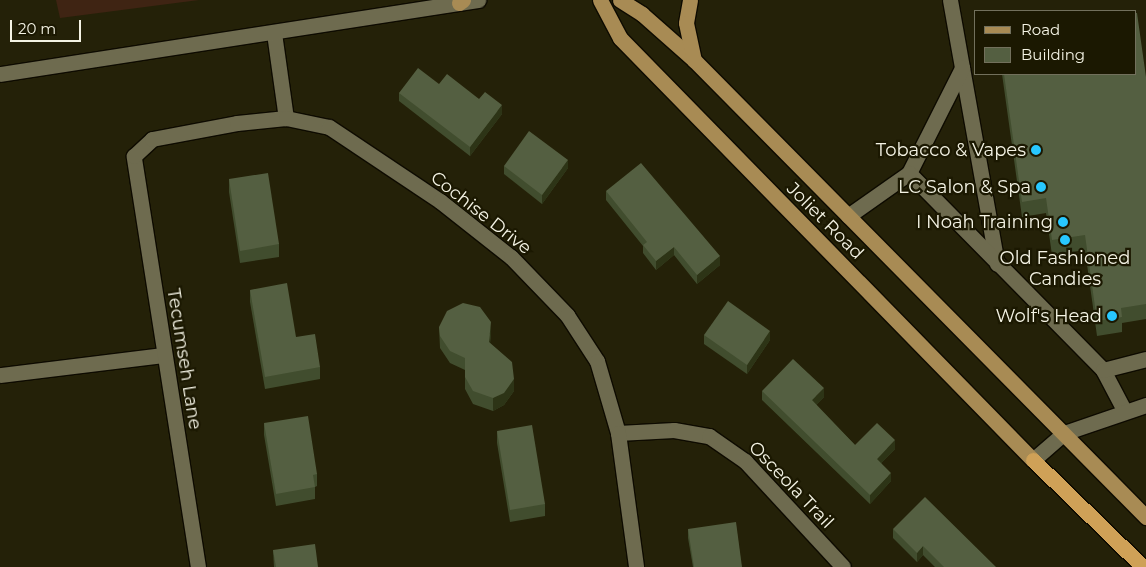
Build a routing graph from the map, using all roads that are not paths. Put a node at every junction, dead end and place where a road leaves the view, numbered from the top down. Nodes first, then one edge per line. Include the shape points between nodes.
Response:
1 (478, 0) edge
2 (600, 0) edge
3 (620, 0) edge
4 (690, 0) edge
5 (950, 0) edge
6 (461, 2) edge
7 (274, 33) junction
8 (694, 60) junction
9 (962, 68) junction
10 (0, 74) edge
11 (286, 118) junction
12 (134, 156) joint
13 (909, 173) junction
14 (848, 216) junction
15 (997, 264) junction
16 (164, 355) junction
17 (1146, 358) edge
18 (1103, 370) junction
19 (0, 375) edge
20 (1146, 404) edge
21 (1124, 410) junction
22 (618, 433) junction
23 (1064, 433) junction
24 (1033, 460) junction
25 (1146, 517) edge
26 (198, 567) edge
27 (636, 567) edge
28 (843, 567) edge
29 (1143, 567) edge

1 - 6 street
2 - 24 main road, Joliet Road via 620,38
3 - 8 main road, Joliet Road via 642,14
4 - 8 main road via 686,23
5 - 9 street
6 - 7 street
7 - 10 street
7 - 11 street
8 - 14 main road, Joliet Road
9 - 13 street
9 - 15 street
11 - 12 street, Cochise Drive via 237,123 152,139
11 - 22 street, Cochise Drive via 329,127 440,201 512,257 567,315 597,361
12 - 16 street, Tecumseh Lane
13 - 14 street
13 - 15 street
14 - 23 main road, Joliet Road
15 - 18 street
16 - 19 street
16 - 26 street, Tecumseh Lane
17 - 18 street
18 - 21 street
20 - 21 street
21 - 23 street
22 - 27 street, Cochise Drive
22 - 28 street, Osceola Trail via 674,430 709,436 745,461
23 - 24 street
23 - 25 main road, Joliet Road
24 - 29 highway, Joliet Road

